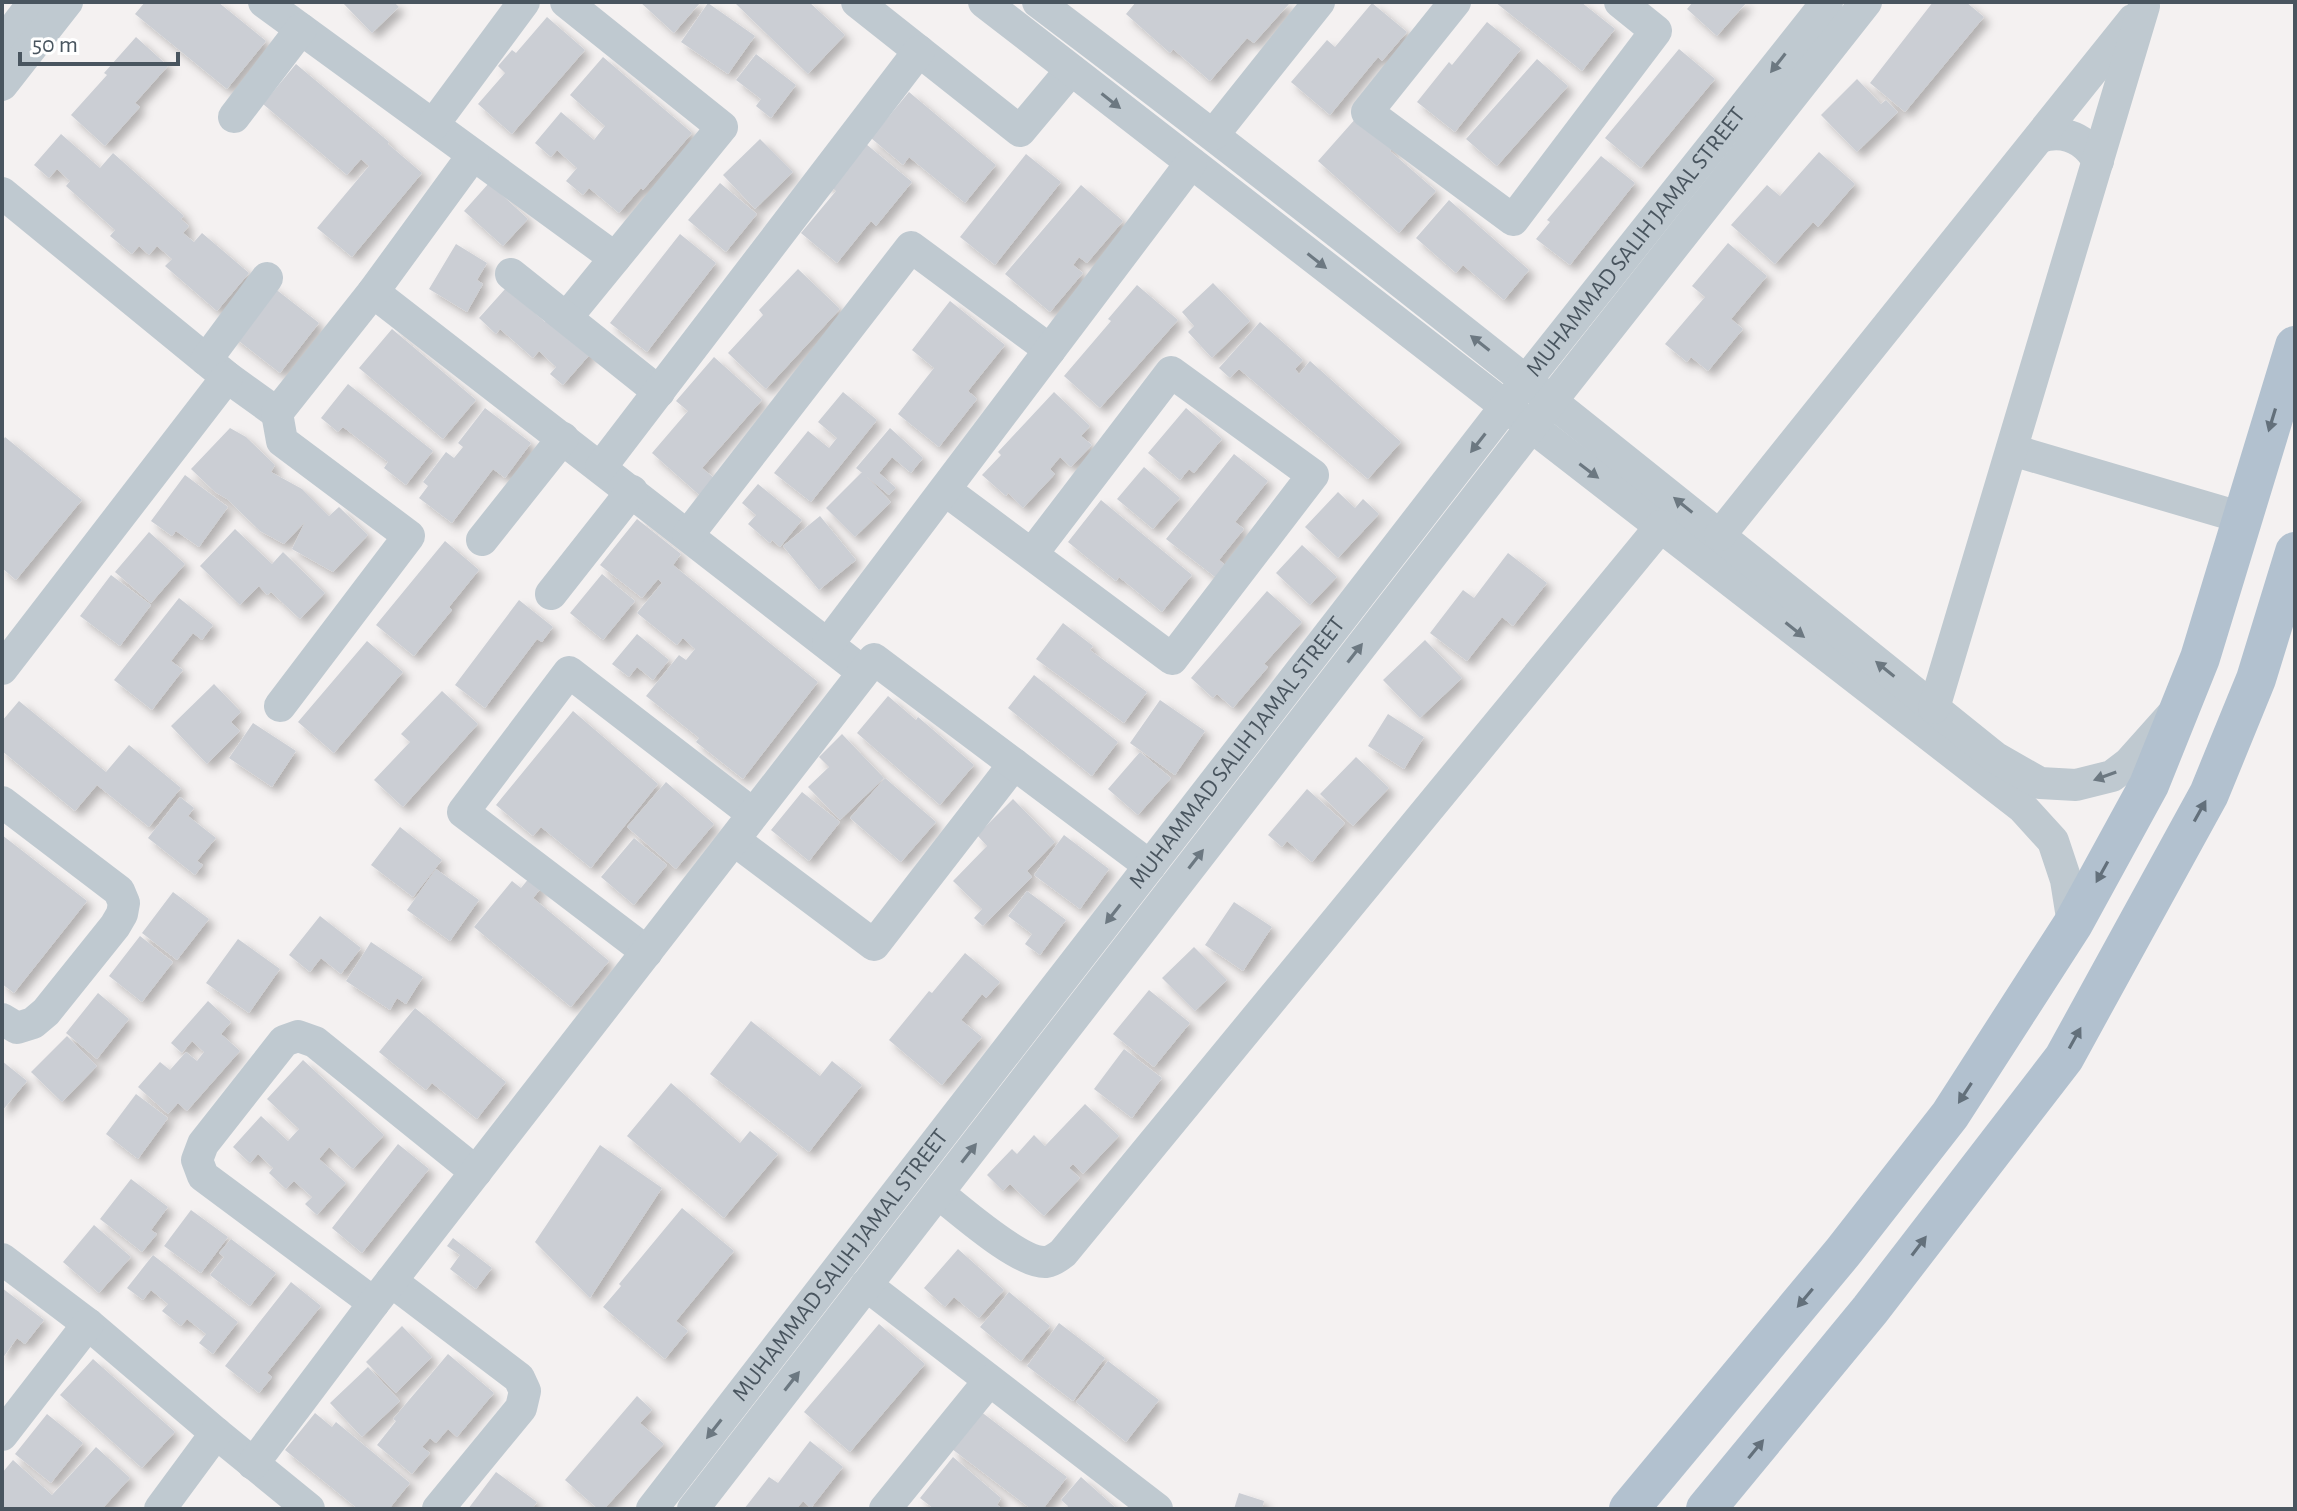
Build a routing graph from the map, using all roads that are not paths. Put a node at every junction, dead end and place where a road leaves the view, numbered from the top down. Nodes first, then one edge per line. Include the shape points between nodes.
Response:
1 (34, 2) edge
2 (67, 2) edge
3 (264, 2) edge
4 (524, 2) edge
5 (566, 2) edge
6 (857, 2) edge
7 (984, 2) edge
8 (1038, 2) edge
9 (1319, 2) edge
10 (1455, 2) edge
11 (1620, 2) edge
12 (1827, 2) edge
13 (1866, 2) edge
14 (2146, 4) edge
15 (301, 29) junction
16 (2, 44) edge
17 (919, 51) junction
18 (1071, 70) junction
19 (2, 85) edge
20 (234, 117) dead end
21 (433, 125) junction
22 (1214, 134) junction
23 (2040, 137) junction
24 (473, 155) junction
25 (2098, 161) junction
26 (1191, 163) junction
27 (2, 193) edge
28 (615, 258) junction
29 (511, 274) dead end
30 (267, 278) dead end
31 (373, 292) junction
32 (567, 317) junction
33 (2295, 346) edge
34 (1050, 350) junction
35 (216, 369) junction
36 (1527, 381) junction
37 (659, 392) junction
38 (1552, 400) junction
39 (1505, 407) junction
40 (277, 413) junction
41 (1531, 427) junction
42 (563, 438) junction
43 (2012, 450) junction
44 (601, 467) junction
45 (945, 490) junction
46 (632, 491) junction
47 (2243, 518) junction
48 (1661, 526) junction
49 (688, 535) junction
50 (1720, 535) junction
51 (482, 540) dead end
52 (2295, 552) edge
53 (1032, 554) junction
54 (551, 594) dead end
55 (828, 644) junction
56 (2, 669) edge
57 (863, 672) junction
58 (2181, 705) junction
59 (280, 706) dead end
60 (1934, 708) junction
61 (1014, 764) junction
62 (2, 802) edge
63 (753, 814) junction
64 (734, 840) junction
65 (1150, 866) junction
66 (2073, 924) junction
67 (647, 952) junction
68 (2, 1019) edge
69 (476, 1172) junction
70 (938, 1193) junction
71 (2, 1259) edge
72 (866, 1285) junction
73 (383, 1292) junction
74 (88, 1324) junction
75 (989, 1381) junction
76 (216, 1433) junction
77 (2, 1435) edge
78 (253, 1464) junction
79 (160, 1509) edge
80 (309, 1509) edge
81 (438, 1509) edge
82 (652, 1509) edge
83 (693, 1509) edge
84 (885, 1509) edge
85 (1157, 1509) edge
86 (1629, 1509) edge
87 (1706, 1509) edge

1 - 16 street
2 - 19 street
3 - 15 street
4 - 21 street
5 - 28 street via 722,127
6 - 17 street
7 - 18 street
8 - 22 street
9 - 22 street
10 - 11 street via 1367,112 1513,220 1656,31
12 -> 36 street, MUHAMMAD SALIH JAMAL STREET
13 - 38 street, MUHAMMAD SALIH JAMAL STREET
14 - 23 street
14 - 25 street
15 - 20 street
15 - 21 street
17 - 18 street via 1020,131
17 - 37 street
18 -> 26 street
21 - 24 street
36 -> 22 street
23 - 25 street via 2069,135
23 - 50 street
24 - 28 street
24 - 31 street
25 - 43 street
26 - 34 street
26 -> 39 street
27 - 35 street
28 - 32 street
29 - 32 street
30 - 35 street
31 - 40 street
31 - 42 street
32 - 37 street
33 -> 47 main road
34 - 45 street
34 - 49 street via 911,247
35 - 40 street
35 - 56 street
36 - 38 street
36 - 39 street, MUHAMMAD SALIH JAMAL STREET
37 - 44 street
38 - 41 street, MUHAMMAD SALIH JAMAL STREET
50 -> 38 street
39 - 41 street
39 -> 65 street, MUHAMMAD SALIH JAMAL STREET
40 - 59 street via 282,441 409,536
41 -> 48 street
70 -> 41 street, MUHAMMAD SALIH JAMAL STREET
42 - 44 street
42 - 51 street
43 - 47 street
43 - 60 street
44 - 46 street
45 - 53 street
45 - 55 street
46 - 49 street
46 - 54 street
47 - 58 main road
48 -> 66 street via 2022,807 2053,841
48 - 70 street via 1063,1253 1048,1262 1015,1252
49 - 55 street
60 -> 50 street
87 -> 52 main road via 1870,1310 2064,1058 2209,794 2256,679
53 - 53 street via 1171,372 1313,475 1172,659
55 - 57 street
57 - 61 street via 874,659
57 - 63 street
58 -> 60 street via 2120,770 2076,785 2040,783 1996,758
58 -> 66 main road via 2149,785
61 - 64 street via 874,945
61 - 65 street
62 - 68 street via 111,884 124,903 115,926 46,1012 17,1028
63 - 64 street
63 - 67 street via 569,672 463,812
64 - 67 street
65 -> 82 street, MUHAMMAD SALIH JAMAL STREET
66 -> 86 main road via 1950,1115
67 - 69 street
69 - 73 street
69 - 73 street via 315,1042 298,1036 284,1041 203,1144 197,1160 203,1176
70 - 72 street, MUHAMMAD SALIH JAMAL STREET
71 - 74 street
72 - 75 street
83 -> 72 street, MUHAMMAD SALIH JAMAL STREET
73 - 78 street
73 - 81 street via 519,1378 525,1391 521,1408
74 - 76 street
74 - 77 street
75 - 84 street
75 - 85 street
76 - 78 street
76 - 79 street
78 - 80 street

